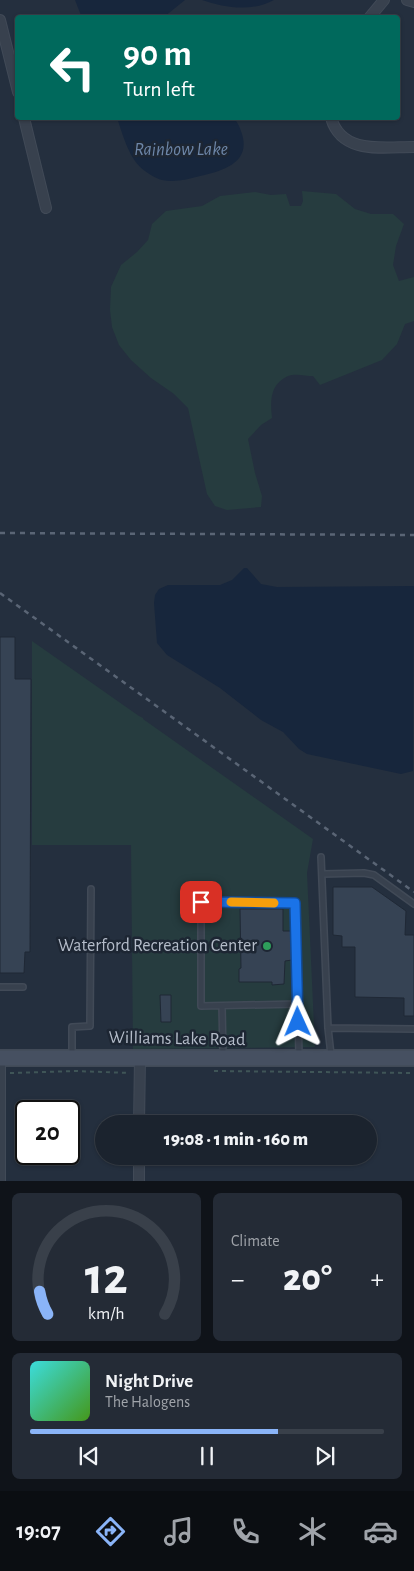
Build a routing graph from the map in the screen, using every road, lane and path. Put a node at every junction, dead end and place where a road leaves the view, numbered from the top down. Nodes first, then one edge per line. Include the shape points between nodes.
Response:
1 (384, 0) edge
2 (407, 0) edge
3 (414, 2) edge
4 (372, 15) edge
5 (0, 20) edge
6 (2, 42) edge
7 (15, 83) edge
8 (24, 120) edge
9 (332, 120) edge
10 (414, 147) edge
11 (46, 208) dead end
12 (321, 857) dead end
13 (323, 874) junction
14 (91, 889) dead end
15 (414, 904) edge
16 (0, 987) edge
17 (23, 987) dead end
18 (298, 1004) junction
19 (222, 1006) junction
20 (328, 1028) junction
21 (414, 1029) edge
22 (72, 1057) junction
23 (0, 1058) edge
24 (140, 1058) junction
25 (223, 1058) junction
26 (299, 1058) junction
27 (332, 1058) junction
28 (414, 1058) edge
29 (212, 1070) dead end
30 (0, 1073) edge
31 (140, 1073) junction
32 (414, 1073) edge
33 (139, 1115) edge
34 (139, 1165) edge
35 (0, 1181) edge
36 (139, 1181) edge

1 - 4 street
2 - 3 street
5 - 6 street
6 - 7 street
8 - 11 street
9 - 10 street via 340,136 358,145
12 - 13 lane
13 - 15 lane via 374,875
13 - 20 lane
14 - 22 lane via 90,1026 72,1027
16 - 17 lane
18 - 19 lane
18 - 19 lane via 295,903 201,902 202,1006
18 - 26 lane
19 - 25 lane
20 - 21 lane
20 - 27 lane
22 - 23 main road, Williams Lake Road
22 - 24 main road, Williams Lake Road
23 - 30 street
24 - 25 main road, Williams Lake Road
24 - 31 street
25 - 26 main road, Williams Lake Road
26 - 27 main road, Williams Lake Road
27 - 28 main road, Williams Lake Road
29 - 32 path
30 - 31 path
30 - 35 street
31 - 33 street
34 - 36 street

